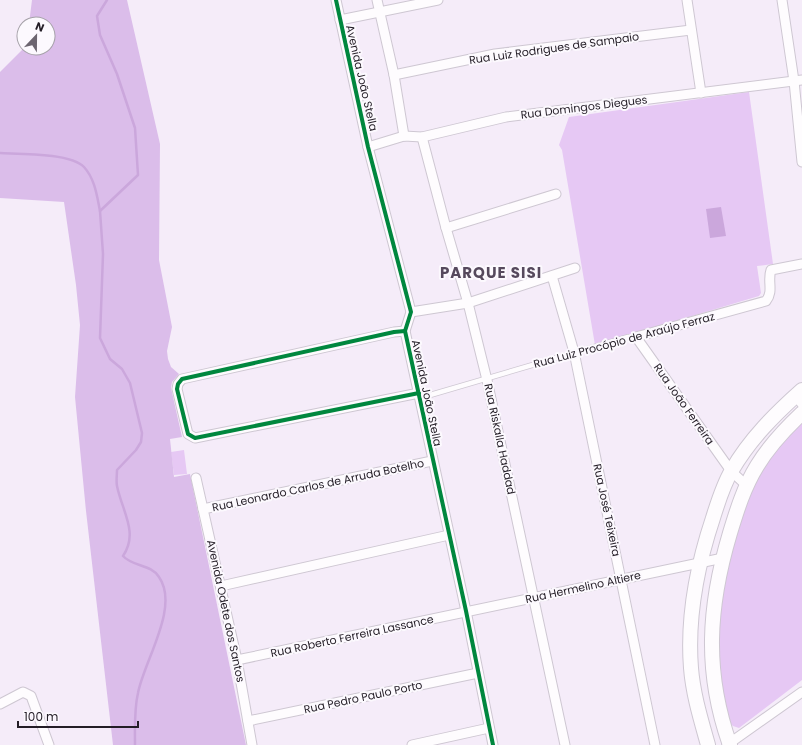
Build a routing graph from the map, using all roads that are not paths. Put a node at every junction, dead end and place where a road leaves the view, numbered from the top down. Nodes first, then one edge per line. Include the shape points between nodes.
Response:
1 (336, 0) edge
2 (377, 0) edge
3 (438, 0) edge
4 (687, 0) edge
5 (782, 0) edge
6 (379, 13) junction
7 (340, 20) junction
8 (691, 30) junction
9 (394, 75) junction
10 (798, 81) edge
11 (701, 93) junction
12 (404, 136) junction
13 (422, 137) junction
14 (368, 147) junction
15 (802, 162) edge
16 (556, 194) dead end
17 (446, 228) junction
18 (802, 264) edge
19 (575, 268) dead end
20 (552, 276) junction
21 (468, 303) junction
22 (411, 312) junction
23 (405, 331) junction
24 (636, 337) junction
25 (574, 352) junction
26 (487, 380) junction
27 (419, 395) junction
28 (800, 397) edge
29 (802, 413) edge
30 (432, 461) junction
31 (731, 471) junction
32 (196, 478) dead end
33 (746, 485) junction
34 (203, 509) junction
35 (449, 536) junction
36 (723, 558) junction
37 (700, 563) junction
38 (621, 579) junction
39 (221, 586) junction
40 (535, 597) junction
41 (466, 611) junction
42 (237, 660) junction
43 (478, 673) junction
44 (801, 696) edge
45 (0, 704) edge
46 (248, 721) junction
47 (489, 728) junction
48 (49, 745) edge
49 (252, 745) edge
50 (412, 745) edge
51 (493, 745) edge
52 (565, 745) edge
53 (655, 745) edge
54 (708, 745) edge
55 (729, 745) edge

1 - 7 street, Avenida João Stella
2 - 6 street
3 - 6 street
4 - 8 street
5 - 10 street
6 - 7 street
6 - 9 street
7 - 14 street, Avenida João Stella
8 - 9 street, Rua Luiz Rodrigues de Sampaio via 495,54
8 - 11 street
9 - 12 street
10 - 11 street, Rua Domingos Diegues
10 - 15 street
11 - 13 street, Rua Domingos Diegues via 506,117
12 - 13 street, Rua Domingos Diegues
12 - 14 street, Rua Domingos Diegues
13 - 17 street, Rua Riskalla Haddad
14 - 22 street, Avenida João Stella
16 - 17 street
17 - 21 street, Rua Riskalla Haddad
18 - 24 street, Rua Luiz Procópio de Araújo Ferraz via 771,270 770,296 766,301
19 - 20 street
20 - 21 street
20 - 25 street, Rua José Teixeira
21 - 22 street
21 - 26 street, Rua Riskalla Haddad
22 - 23 street, Avenida João Stella
23 - 27 street, Avenida João Stella
23 - 27 street via 182,380 178,384 178,392 185,428 189,436 195,438
24 - 25 lane, Rua Luiz Procópio de Araújo Ferraz
24 - 31 street, Rua João Ferreira
25 - 26 lane, Rua Luiz Procópio de Araújo Ferraz
25 - 38 street, Rua José Teixeira
26 - 27 lane, Rua Luiz Procópio de Araújo Ferraz
26 - 40 street, Rua Riskalla Haddad
27 - 30 street, Avenida João Stella
28 - 31 main road via 772,417
29 - 33 main road via 783,430
30 - 34 street, Rua Leonardo Carlos de Arruda Botelho
30 - 35 street, Avenida João Stella
31 - 33 street, Rua João Ferreira
31 - 37 main road via 719,500
32 - 34 street, Avenida Odete dos Santos
33 - 36 main road
34 - 39 street, Avenida Odete dos Santos
35 - 39 street
35 - 41 street, Avenida João Stella
36 - 37 street, Rua Hermelino Altiere
36 - 55 main road via 712,619 711,661 722,722
37 - 38 street, Rua Hermelino Altiere
37 - 54 main road via 690,620 690,644 694,690
38 - 40 street, Rua Hermelino Altiere
38 - 53 street, Rua José Teixeira
39 - 42 street, Avenida Odete dos Santos
40 - 41 street, Rua Hermelino Altiere
40 - 52 street, Rua Riskalla Haddad
41 - 42 street, Rua Roberto Ferreira Lassance
41 - 43 street, Avenida João Stella
42 - 46 street, Avenida Odete dos Santos
43 - 46 street, Rua Pedro Paulo Porto
43 - 47 street, Avenida João Stella
44 - 55 street
45 - 48 street via 22,692 31,696
46 - 49 street, Avenida Odete dos Santos
47 - 50 street
47 - 51 street, Avenida João Stella

